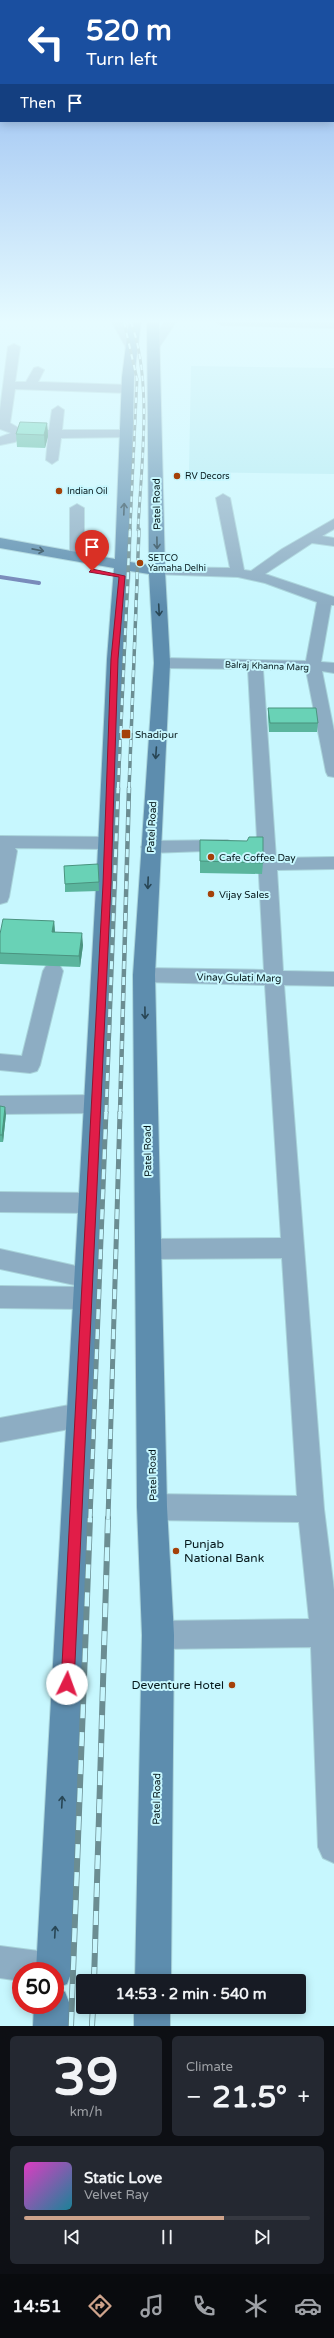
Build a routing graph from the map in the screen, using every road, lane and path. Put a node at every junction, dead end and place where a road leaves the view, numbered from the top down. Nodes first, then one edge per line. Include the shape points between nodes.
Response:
1 (57, 417) edge
2 (127, 417) edge
3 (155, 417) edge
4 (2, 426) edge
5 (17, 434) junction
6 (56, 434) junction
7 (126, 434) junction
8 (0, 441) edge
9 (52, 460) dead end
10 (223, 498) dead end
11 (77, 508) dead end
12 (334, 523) edge
13 (309, 538) junction
14 (334, 542) edge
15 (0, 543) edge
16 (0, 555) edge
17 (77, 557) junction
18 (122, 571) junction
19 (238, 573) junction
20 (157, 575) junction
21 (254, 576) junction
22 (329, 600) edge
23 (327, 630) edge
24 (162, 663) junction
25 (255, 665) junction
26 (313, 666) junction
27 (334, 668) edge
28 (334, 767) edge
29 (254, 846) junction
30 (108, 847) junction
31 (150, 847) junction
32 (3, 848) edge
33 (332, 863) dead end
34 (268, 864) junction
35 (0, 897) edge
36 (53, 971) dead end
37 (144, 975) junction
38 (274, 978) junction
39 (334, 979) edge
40 (0, 1062) edge
41 (95, 1104) junction
42 (0, 1105) edge
43 (0, 1202) edge
44 (90, 1203) junction
45 (293, 1248) junction
46 (149, 1249) junction
47 (0, 1259) edge
48 (86, 1288) junction
49 (0, 1297) edge
50 (80, 1415) junction
51 (0, 1430) edge
52 (152, 1507) junction
53 (311, 1509) junction
54 (330, 1633) edge
55 (158, 1635) junction
56 (334, 1847) edge
57 (0, 1962) edge
58 (54, 1962) edge
59 (12, 1964) edge
60 (153, 1974) edge
61 (52, 2014) edge
62 (152, 2014) edge
63 (51, 2026) edge
64 (152, 2026) edge

1 - 6 street
2 - 7 main road
3 -> 20 main road, Patel Road
4 - 5 street via 13,428
5 - 6 street
5 - 8 street via 11,439
6 - 7 street
6 - 9 street
18 -> 7 main road
10 - 19 street
11 - 17 street
12 - 13 street
13 - 14 street
13 - 21 street
15 -> 17 main road
16 - 18 main road
17 - 18 main road
18 - 20 main road
18 - 30 main road via 115,659
19 - 20 street
19 - 21 street
20 -> 24 main road, Patel Road
21 - 22 street
22 - 23 street
23 - 26 street
24 - 25 street, Balraj Khanna Marg
24 -> 31 main road, Patel Road
25 - 26 street, Balraj Khanna Marg
25 - 29 street
26 - 27 street
26 - 28 street, Balraj Khanna Marg
29 - 31 street
29 - 34 street
30 - 32 street
30 - 41 main road
31 -> 37 main road, Patel Road
32 - 35 street
33 - 34 street
34 - 38 street
36 - 40 street via 30,1065
37 - 38 street, Vinay Gulati Marg
37 -> 46 main road, Patel Road
38 - 39 street, Vinay Gulati Marg
38 - 45 street
41 - 42 street
41 - 44 main road
43 - 44 street
44 - 48 main road
45 - 46 street
45 - 53 street
46 - 52 main road, Patel Road
47 - 48 street
48 - 49 street
48 - 50 main road
50 - 51 street
58 -> 50 main road
52 - 53 street
52 - 55 main road, Patel Road
53 - 54 street
54 - 55 street
54 - 56 street
55 - 60 main road, Patel Road
57 - 59 street
61 - 63 main road
62 - 64 main road

